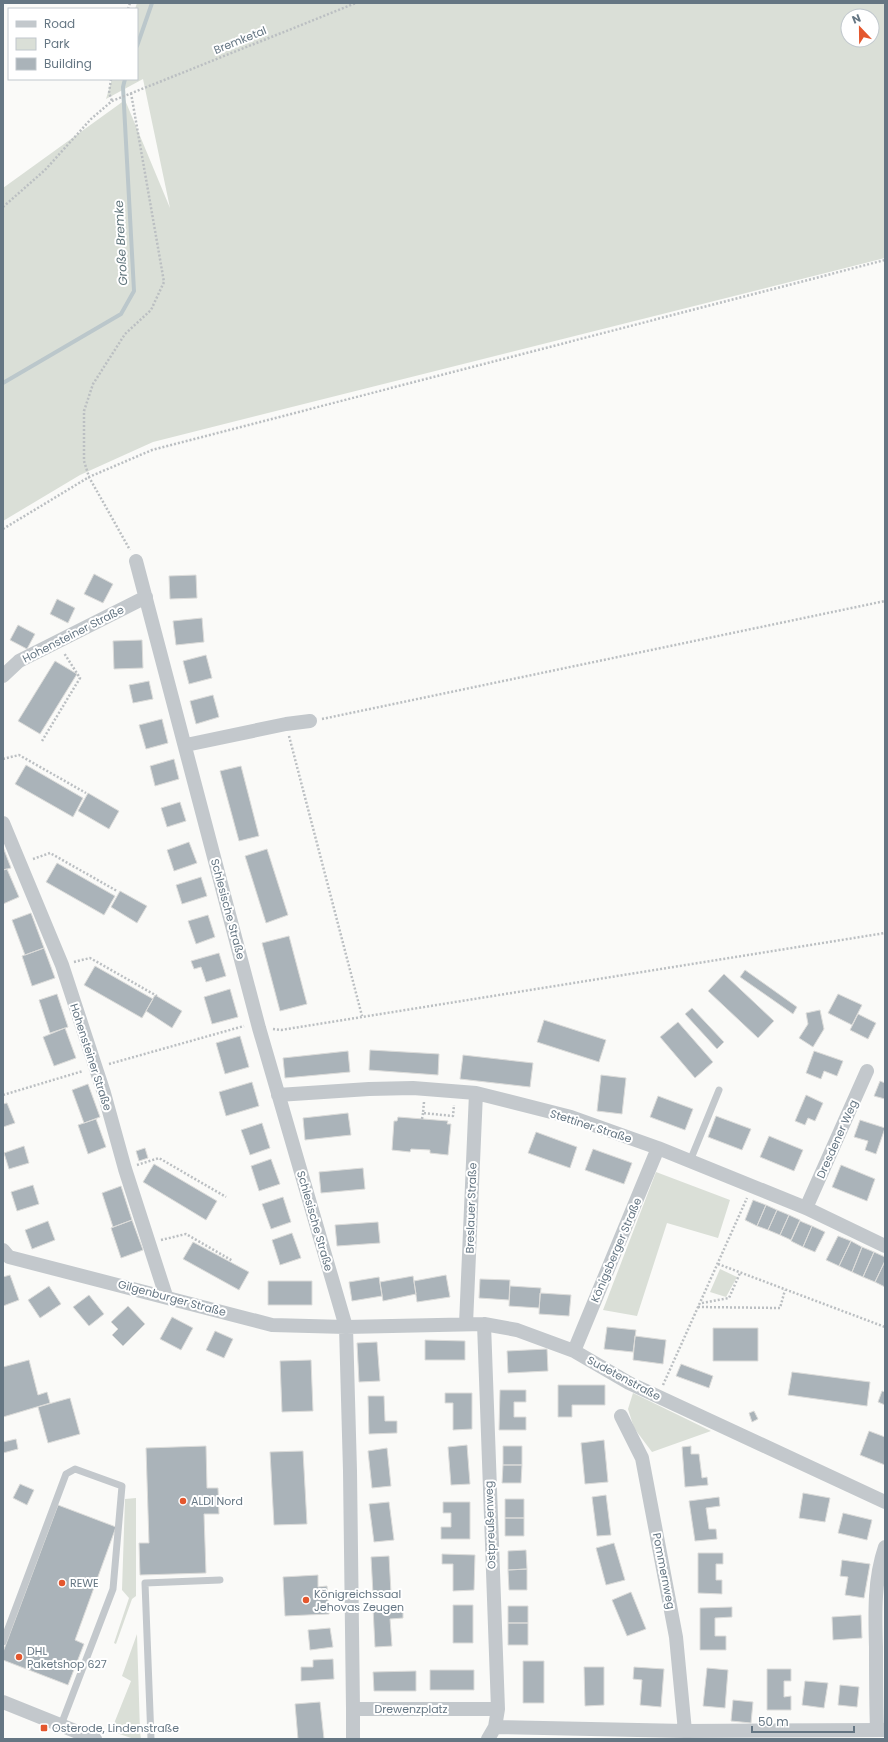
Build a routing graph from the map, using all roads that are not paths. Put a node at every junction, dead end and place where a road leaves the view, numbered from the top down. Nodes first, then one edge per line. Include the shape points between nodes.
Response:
1 (136, 561) road end
2 (146, 597) junction
3 (3, 676) edge
4 (310, 721) road end
5 (186, 745) junction
6 (3, 823) edge
7 (867, 1071) dead end
8 (719, 1090) dead end
9 (476, 1093) junction
10 (278, 1095) junction
11 (658, 1148) junction
12 (690, 1162) junction
13 (806, 1208) junction
14 (885, 1246) edge
15 (3, 1250) edge
16 (166, 1296) junction
17 (466, 1324) junction
18 (484, 1324) junction
19 (346, 1327) junction
20 (574, 1351) junction
21 (621, 1416) dead end
22 (885, 1502) edge
23 (885, 1547) edge
24 (220, 1580) dead end
25 (3, 1642) edge
26 (3, 1702) edge
27 (353, 1709) junction
28 (498, 1709) junction
29 (61, 1725) junction
30 (495, 1727) junction
31 (881, 1730) edge
32 (685, 1731) junction
33 (820, 1735) edge
34 (95, 1739) edge
35 (151, 1739) edge
36 (352, 1739) edge
37 (488, 1739) edge

1 - 2 street, Schlesische Straße
2 - 3 street, Hohensteiner Straße via 19,661
2 - 5 street, Schlesische Straße
4 - 5 street
5 - 10 street, Schlesische Straße
6 - 16 street, Hohensteiner Straße via 62,965
7 - 13 street, Dresdener Weg
8 - 12 lane
9 - 10 street, Stettiner Straße via 376,1088
9 - 11 street, Stettiner Straße via 571,1117
9 - 17 street, Breslauer Straße
10 - 19 street, Schlesische Straße
11 - 12 street, Stettiner Straße
11 - 20 street, Königsberger Straße
12 - 13 street, Stettiner Straße
13 - 14 street, Stettiner Straße
15 - 16 street, Gilgenburger Straße via 9,1257
16 - 19 street, Gilgenburger Straße via 272,1325
17 - 18 street, Sudetenstraße
17 - 19 street, Sudetenstraße
18 - 20 street, Sudetenstraße via 517,1330
18 - 28 street, Ostpreußenweg
19 - 27 street, Schlesische Straße
20 - 22 street, Sudetenstraße via 629,1383
21 - 32 street, Pommernweg via 642,1458 676,1637
23 - 31 street via 875,1613
24 - 35 lane via 145,1583
25 - 29 lane via 66,1474 75,1468 122,1486 114,1589
26 - 29 street
27 - 28 street, Drewenzplatz
27 - 36 street
28 - 30 street, Ostpreußenweg
29 - 34 street
30 - 32 street
30 - 37 street
31 - 33 street
32 - 33 street

